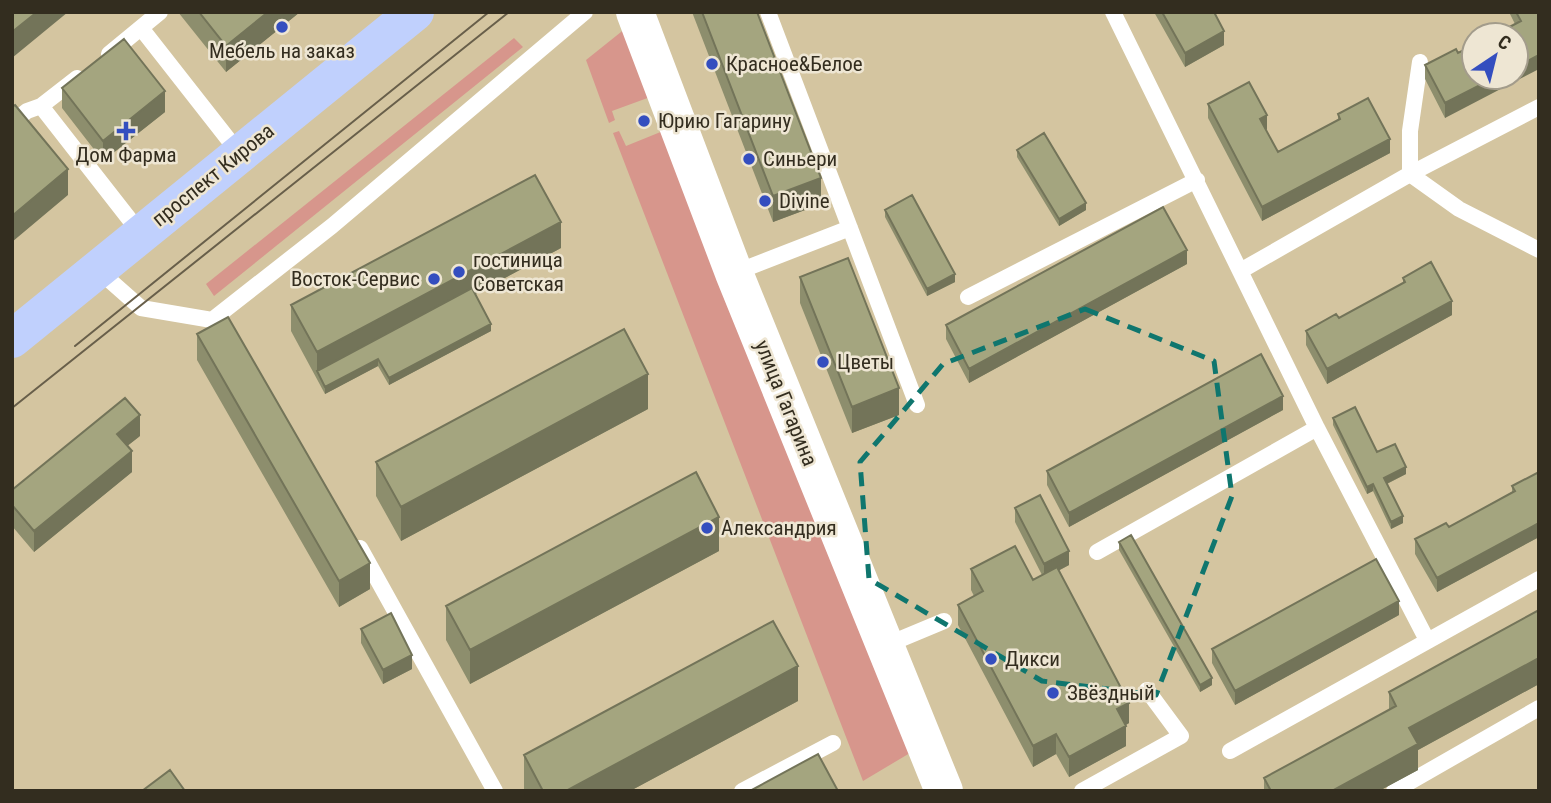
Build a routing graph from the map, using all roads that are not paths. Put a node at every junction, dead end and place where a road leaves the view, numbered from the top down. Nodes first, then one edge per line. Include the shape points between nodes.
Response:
1 (160, 12) edge
2 (415, 12) edge
3 (585, 12) edge
4 (635, 12) edge
5 (768, 12) edge
6 (1112, 12) edge
7 (141, 28) junction
8 (1420, 62) dead end
9 (41, 106) junction
10 (1539, 107) edge
11 (12, 122) edge
12 (239, 153) junction
13 (1410, 174) junction
14 (1197, 180) junction
15 (850, 228) junction
16 (141, 234) junction
17 (1539, 250) edge
18 (98, 270) junction
19 (1242, 270) junction
20 (734, 273) junction
21 (968, 297) dead end
22 (212, 320) junction
23 (228, 328) edge
24 (12, 339) edge
25 (918, 405) dead end
26 (1317, 428) junction
27 (349, 529) edge
28 (1097, 552) dead end
29 (1539, 579) edge
30 (944, 621) dead end
31 (1427, 640) junction
32 (884, 646) junction
33 (1147, 690) dead end
34 (1539, 708) edge
35 (833, 743) dead end
36 (1230, 751) dead end
37 (495, 791) edge
38 (742, 791) edge
39 (944, 791) edge
40 (1083, 791) edge
41 (1394, 791) edge

1 - 7 lane
2 - 12 main road, проспект Кирова
3 - 22 lane via 332,226
4 - 20 street, улица Гагарина
5 - 15 lane
6 - 14 lane
7 - 9 lane
7 - 12 lane
8 - 13 lane via 1410,131
9 - 11 lane
9 - 16 lane
10 - 13 lane
12 - 16 main road, проспект Кирова
13 - 17 lane via 1458,209
13 - 19 lane
14 - 19 lane
14 - 21 lane
15 - 20 lane
15 - 25 lane
16 - 18 main road, проспект Кирова
18 - 22 lane via 141,308
18 - 24 main road, проспект Кирова
19 - 26 lane
20 - 32 street, улица Гагарина
22 - 23 lane
26 - 28 lane
26 - 31 lane
27 - 37 lane
29 - 31 lane
30 - 32 lane
31 - 36 lane
32 - 39 street, улица Гагарина
33 - 40 lane via 1181,736
34 - 41 lane
35 - 38 lane

